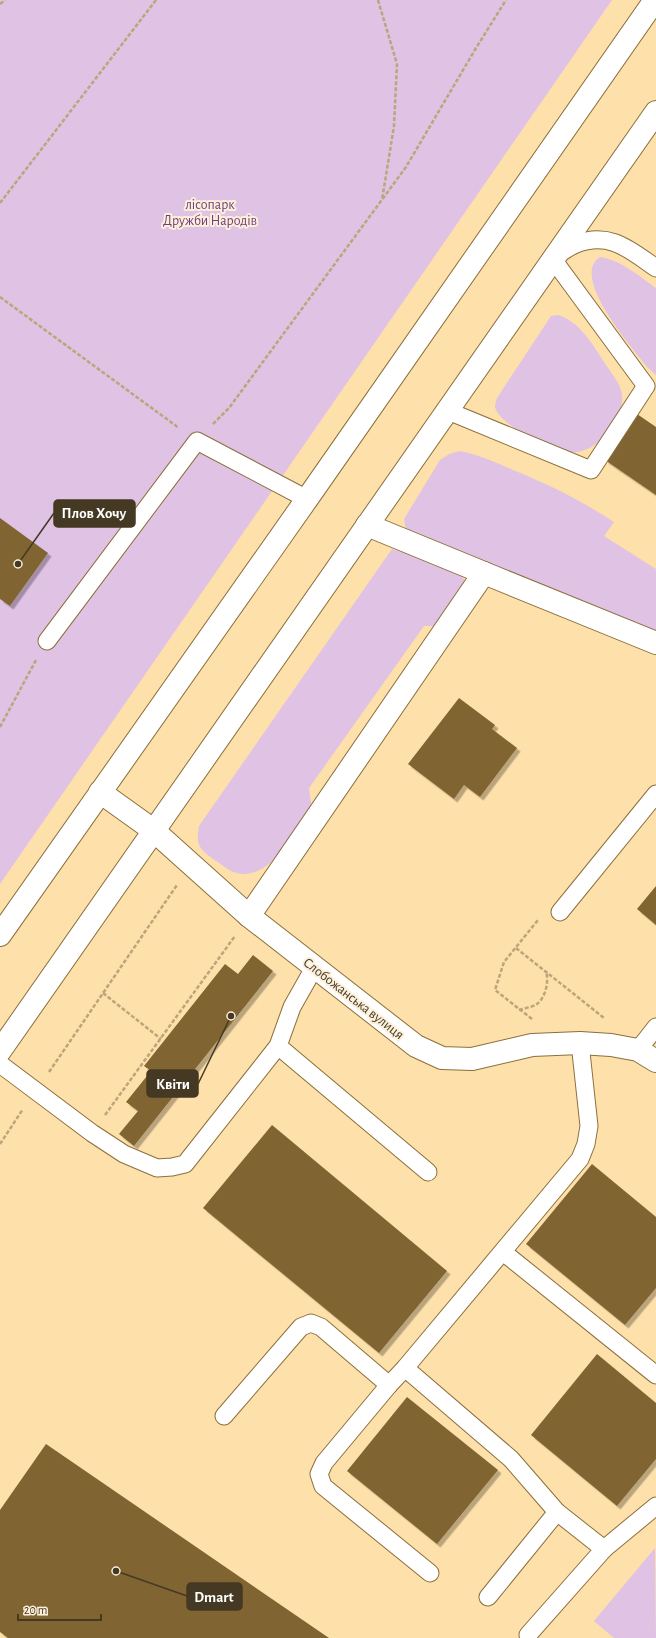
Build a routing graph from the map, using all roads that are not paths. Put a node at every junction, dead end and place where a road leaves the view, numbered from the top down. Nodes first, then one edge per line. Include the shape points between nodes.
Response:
1 (655, 0) edge
2 (656, 112) edge
3 (552, 258) junction
4 (654, 263) edge
5 (448, 411) junction
6 (307, 499) junction
7 (367, 525) junction
8 (484, 573) junction
9 (47, 641) road end
10 (656, 643) edge
11 (100, 792) junction
12 (656, 794) edge
13 (153, 830) junction
14 (560, 912) dead end
15 (249, 916) junction
16 (0, 935) edge
17 (314, 968) junction
18 (656, 1027) edge
19 (580, 1043) junction
20 (278, 1046) junction
21 (638, 1050) junction
22 (0, 1051) edge
23 (656, 1061) edge
24 (0, 1064) edge
25 (428, 1172) dead end
26 (503, 1252) junction
27 (405, 1368) junction
28 (654, 1370) edge
29 (389, 1385) junction
30 (224, 1416) dead end
31 (656, 1506) edge
32 (557, 1512) junction
33 (604, 1549) junction
34 (430, 1573) dead end
35 (488, 1597) dead end
36 (528, 1636) dead end

1 - 6 main road
2 - 3 main road
3 - 4 lane via 576,244 594,239 621,244
3 - 5 main road
3 - 5 lane via 646,386 591,470
5 - 7 main road
6 - 9 lane via 197,441
6 - 11 main road
7 - 8 main road
7 - 13 main road
8 - 10 main road
8 - 15 main road
11 - 13 main road, Слобожанська вулиця
11 - 16 main road
12 - 14 lane
13 - 15 main road, Слобожанська вулиця
13 - 22 main road
15 - 17 main road, Слобожанська вулиця
17 - 19 main road, Слобожанська вулиця via 416,1046 442,1058 472,1059 532,1045
17 - 20 lane via 292,1007
18 - 21 lane
19 - 21 main road, Слобожанська вулиця
19 - 26 lane via 589,1126 586,1144 580,1159
20 - 24 lane via 185,1164 157,1168 124,1154 92,1133
20 - 25 lane
21 - 23 main road, Слобожанська вулиця
26 - 27 lane
26 - 28 lane
27 - 29 lane
27 - 32 lane via 511,1459
29 - 30 lane via 321,1327 311,1323 301,1328
29 - 34 lane via 324,1463 319,1474 323,1486
31 - 33 lane
32 - 33 lane
32 - 35 lane
33 - 36 lane

